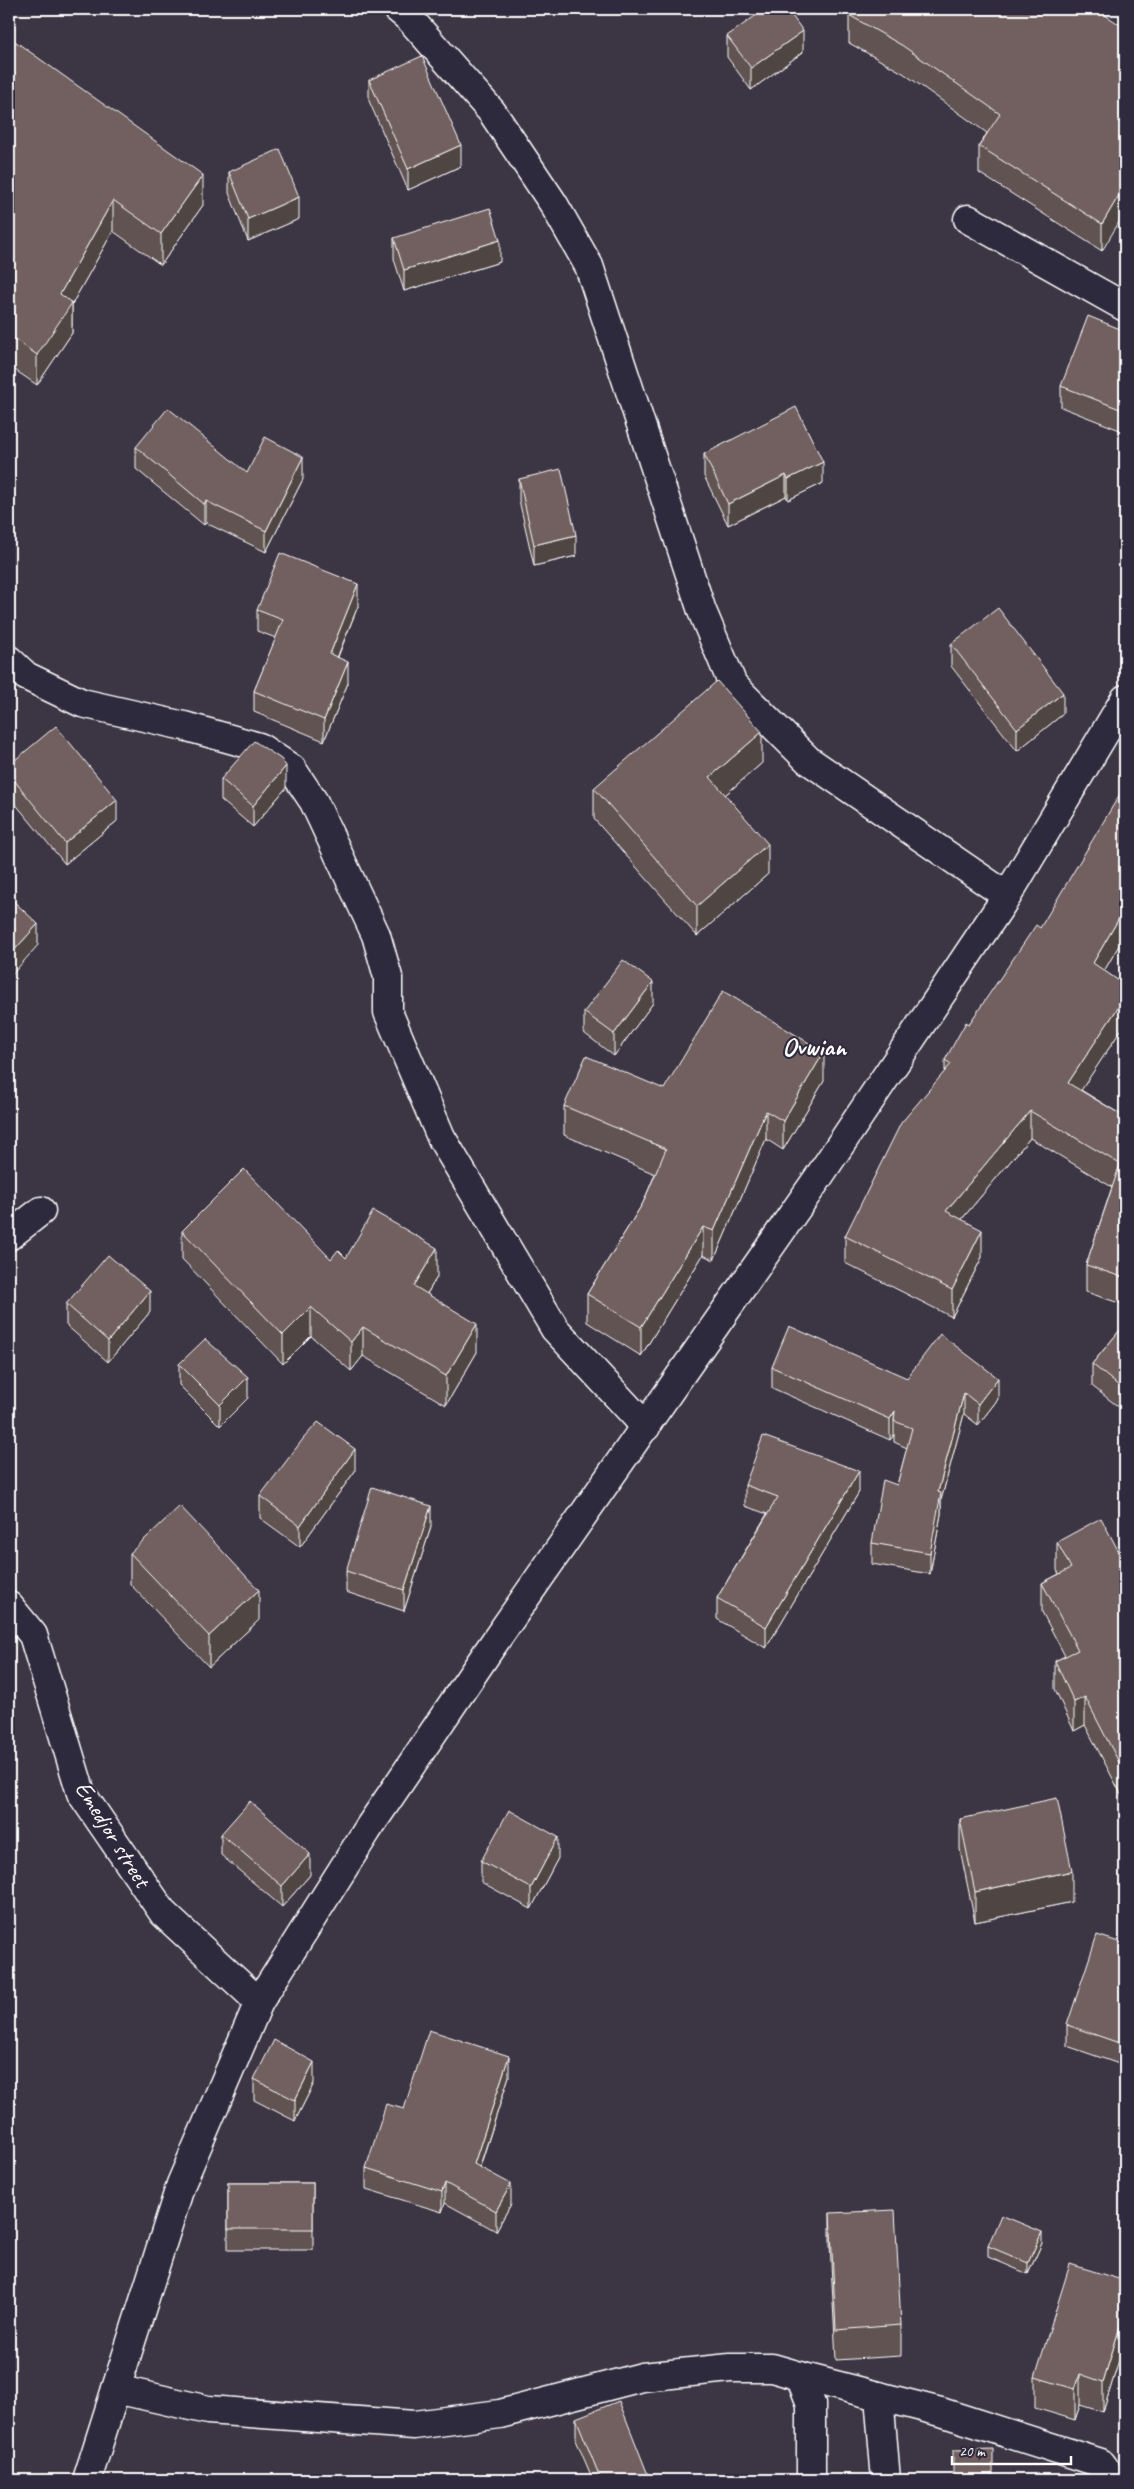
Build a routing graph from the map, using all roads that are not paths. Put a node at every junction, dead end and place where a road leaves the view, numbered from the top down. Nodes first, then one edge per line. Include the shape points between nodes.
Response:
1 (398, 9) edge
2 (968, 219) dead end
3 (1125, 308) edge
4 (9, 660) edge
5 (1125, 699) edge
6 (1007, 896) junction
7 (41, 1211) dead end
8 (9, 1236) edge
9 (646, 1427) junction
10 (9, 1606) edge
11 (259, 2002) junction
12 (800, 2376) junction
13 (116, 2389) junction
14 (879, 2396) junction
15 (87, 2480) edge
16 (811, 2480) edge
17 (886, 2480) edge
18 (1113, 2480) edge

1 - 6 street via 492,112 553,203 589,266 702,611 733,685 808,760
2 - 3 street
4 - 9 street via 26,676 82,703 259,747 292,769 314,802 376,935 388,977 388,1012 441,1137 555,1329
5 - 6 street
6 - 9 street via 824,1170
7 - 8 street
9 - 11 street via 390,1797
10 - 11 street, Emedjor street via 33,1635 81,1793 164,1914
11 - 13 street via 181,2184
12 - 13 street via 772,2368 730,2368 642,2378 500,2414 414,2425 208,2410
12 - 14 street
12 - 16 street via 810,2404
13 - 15 street
14 - 17 street
14 - 18 street via 941,2412 1101,2463

